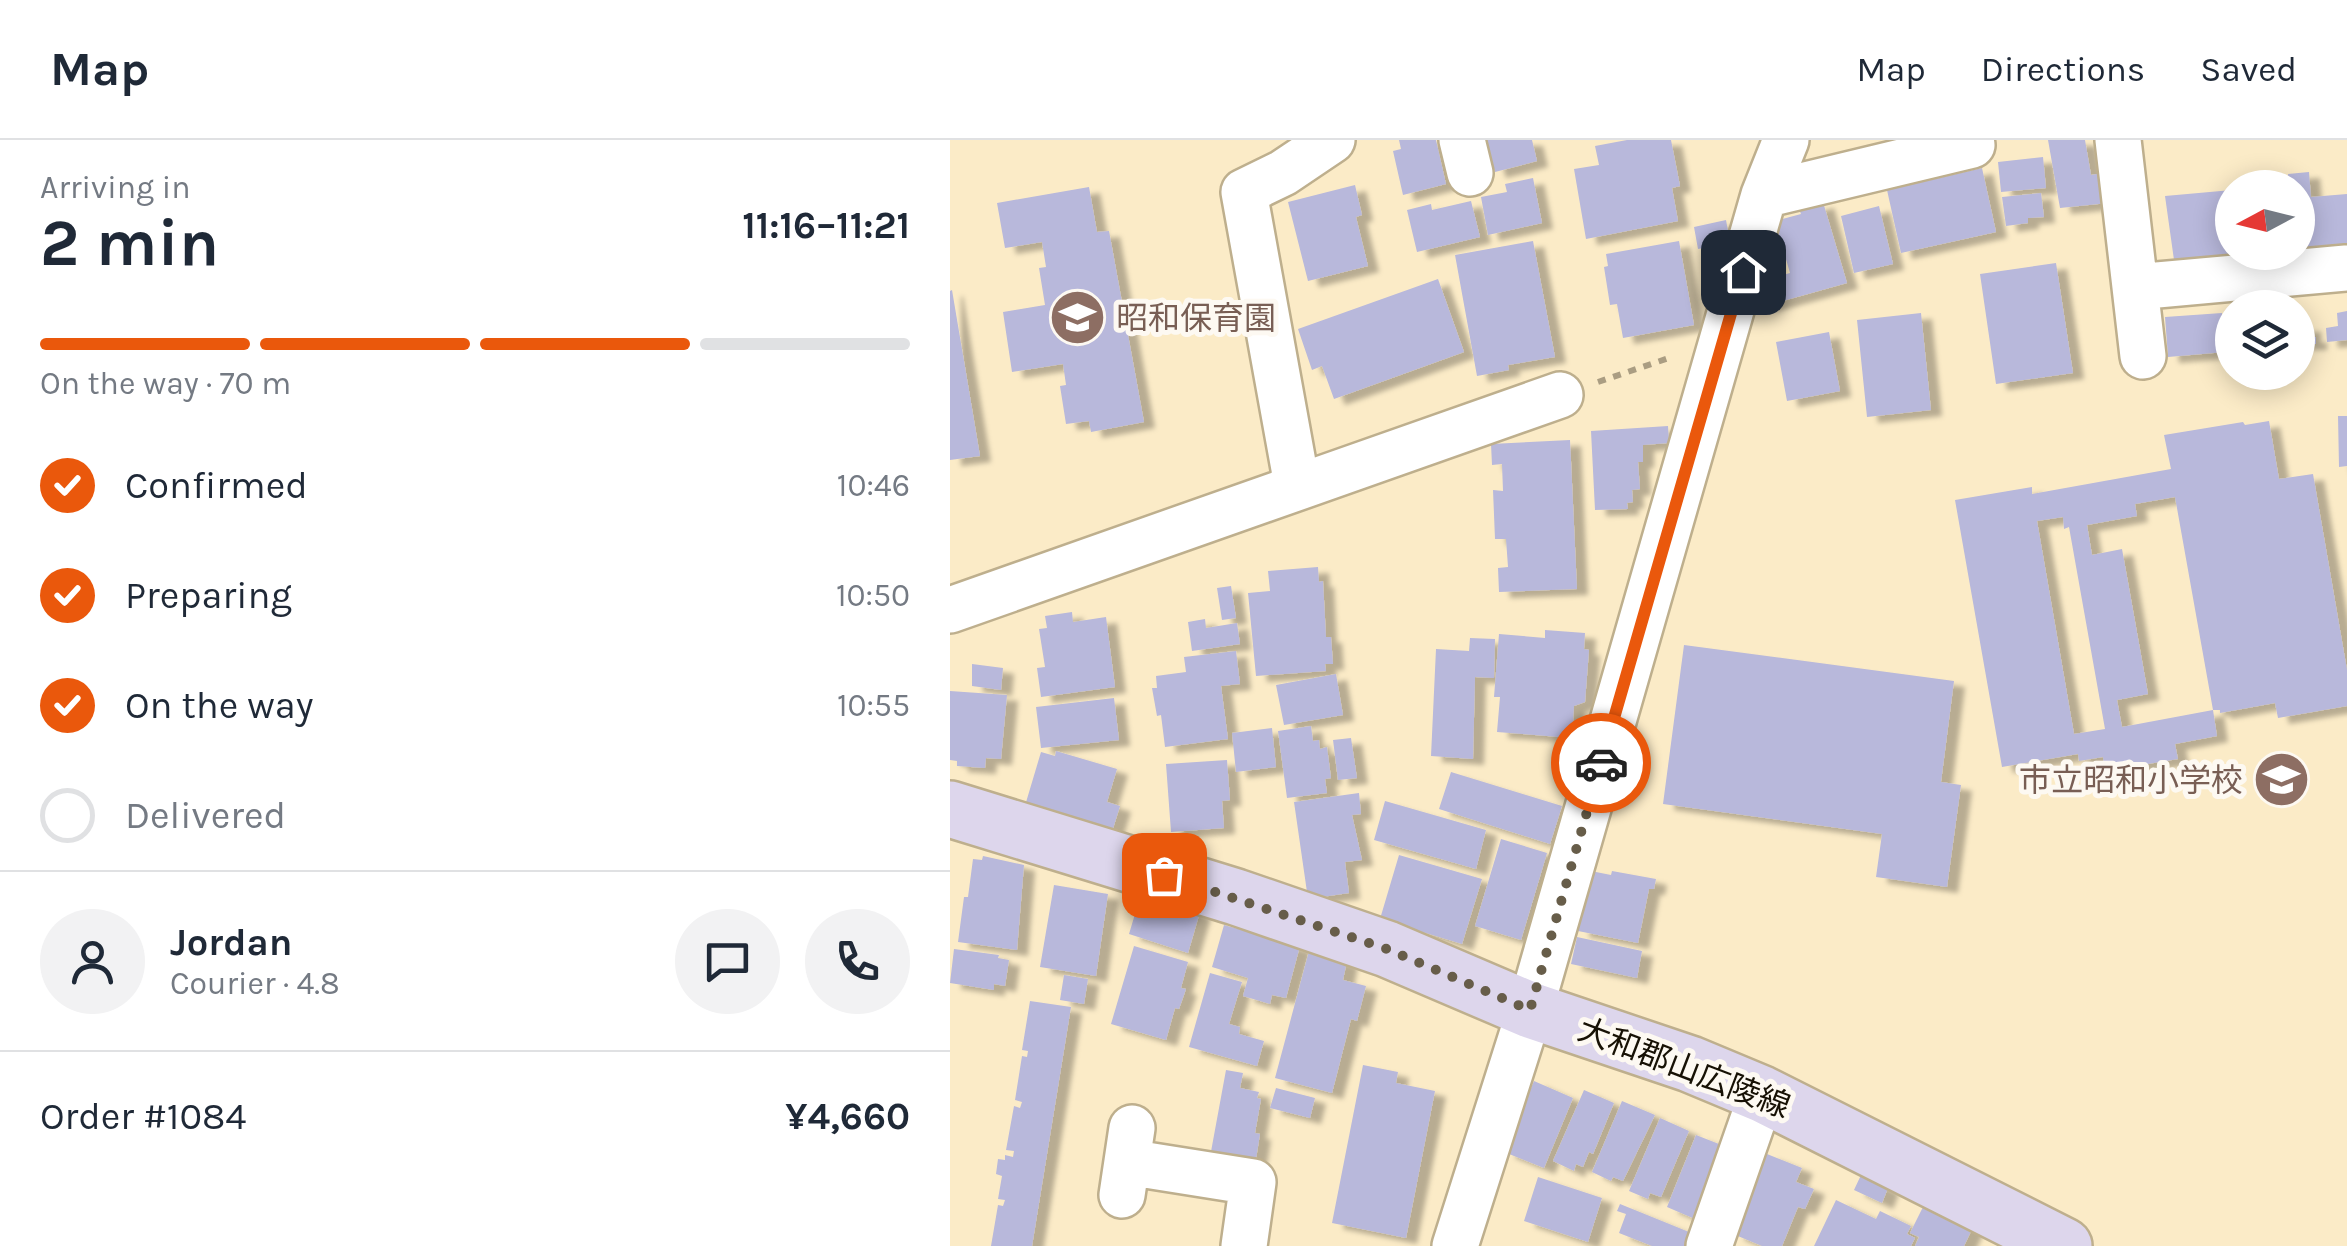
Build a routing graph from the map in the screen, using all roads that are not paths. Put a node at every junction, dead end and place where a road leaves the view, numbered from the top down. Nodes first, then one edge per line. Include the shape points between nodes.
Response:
1 (1332, 140) edge
2 (1786, 140) edge
3 (2118, 140) edge
4 (1972, 145) dead end
5 (1764, 196) junction
6 (2346, 268) edge
7 (2135, 286) junction
8 (2144, 356) dead end
9 (1560, 394) road end
10 (1298, 485) junction
11 (950, 610) edge
12 (950, 809) edge
13 (1530, 1010) junction
14 (1762, 1094) junction
15 (1127, 1162) dead end
16 (1244, 1246) edge
17 (1454, 1246) edge
18 (1709, 1246) edge
19 (2064, 1246) edge

1 - 10 street via 1244,192
2 - 5 street
3 - 7 street
4 - 5 street
5 - 13 street
6 - 7 street
7 - 8 street
9 - 10 street
10 - 11 street
12 - 13 main road, 大和郡山広陵線 via 1387,949
13 - 14 main road, 大和郡山広陵線
13 - 17 street
14 - 18 street
14 - 19 main road, 大和郡山広陵線
15 - 16 street via 1253,1182

